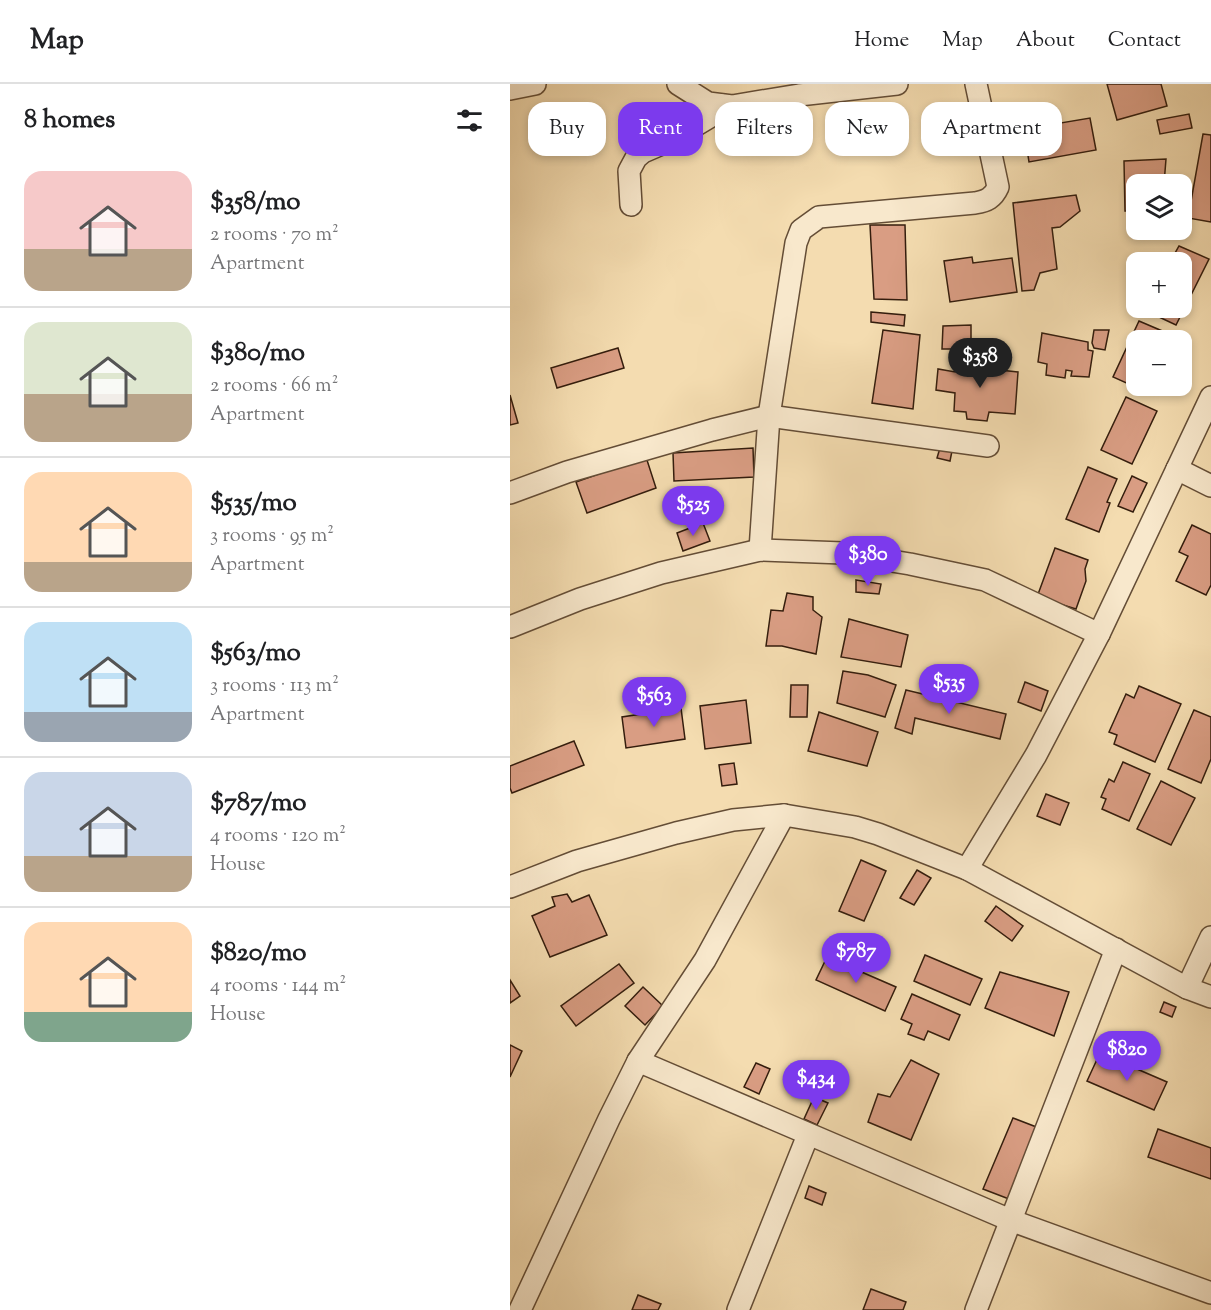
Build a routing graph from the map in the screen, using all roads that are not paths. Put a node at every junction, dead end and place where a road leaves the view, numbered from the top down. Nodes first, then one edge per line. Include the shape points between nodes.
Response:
1 (535, 84) edge
2 (678, 84) edge
3 (897, 84) edge
4 (976, 84) edge
5 (510, 89) edge
6 (756, 102) edge
7 (715, 104) edge
8 (715, 112) edge
9 (632, 205) dead end
10 (1211, 397) edge
11 (770, 416) junction
12 (987, 446) dead end
13 (1177, 469) junction
14 (1211, 486) edge
15 (510, 493) edge
16 (760, 550) junction
17 (510, 627) edge
18 (1098, 634) junction
19 (784, 815) junction
20 (967, 869) junction
21 (510, 887) edge
22 (1211, 937) edge
23 (1116, 949) junction
24 (1187, 988) junction
25 (1211, 997) edge
26 (638, 1061) junction
27 (808, 1135) junction
28 (1010, 1220) junction
29 (1211, 1293) edge
30 (520, 1310) edge
31 (738, 1310) edge
32 (976, 1310) edge

1 - 5 street
2 - 7 street
3 - 6 street
4 - 11 street via 998,187 994,196 975,203 819,217 801,230
8 - 9 street via 636,158 629,171
10 - 13 street
11 - 12 street
11 - 15 street via 567,472
11 - 16 street
13 - 14 street
13 - 18 street
16 - 17 street via 661,573
16 - 18 street via 843,553 985,580
18 - 20 street via 1036,755
19 - 20 street via 855,827
19 - 21 street via 733,820 676,833 577,861
19 - 26 street via 705,960
20 - 23 street
22 - 24 street
23 - 24 street
23 - 28 street
24 - 25 street
26 - 27 street
26 - 30 street
27 - 28 street
27 - 31 street
28 - 29 street
28 - 32 street

